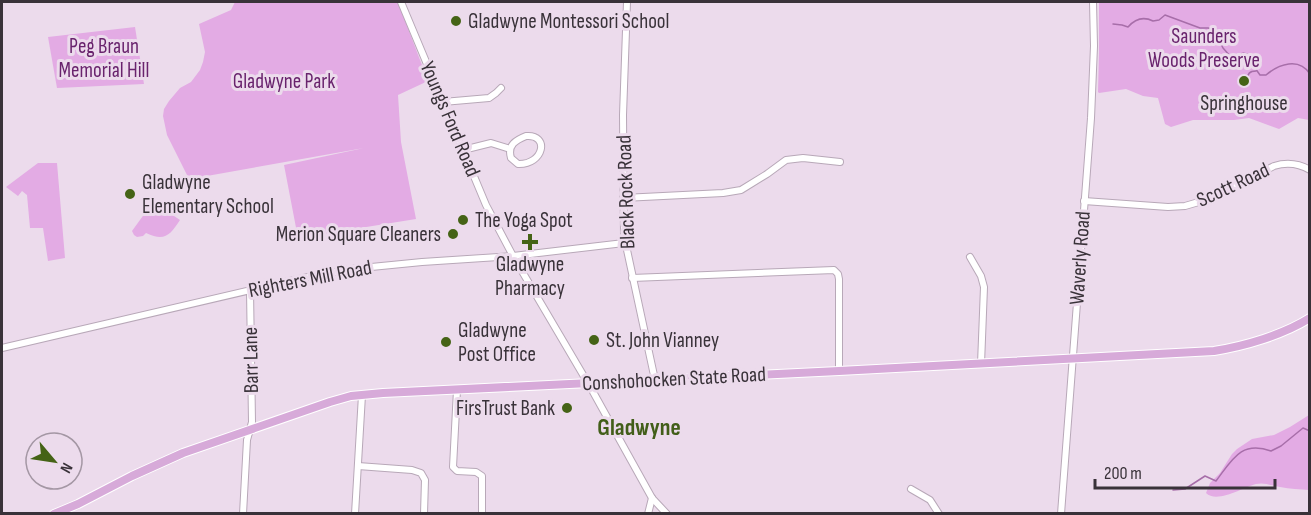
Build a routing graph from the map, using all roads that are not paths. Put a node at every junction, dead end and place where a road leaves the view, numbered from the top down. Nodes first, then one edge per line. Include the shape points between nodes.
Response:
1 (401, 2) edge
2 (627, 2) edge
3 (1094, 2) edge
4 (501, 88) dead end
5 (443, 102) junction
6 (510, 148) junction
7 (463, 150) junction
8 (840, 162) dead end
9 (1310, 170) edge
10 (623, 198) junction
11 (1084, 201) junction
12 (624, 243) junction
13 (513, 256) junction
14 (970, 256) dead end
15 (632, 278) junction
16 (250, 290) junction
17 (1310, 318) edge
18 (2, 348) edge
19 (1073, 359) junction
20 (981, 364) junction
21 (839, 371) junction
22 (655, 380) junction
23 (588, 383) junction
24 (457, 390) junction
25 (362, 395) junction
26 (250, 430) junction
27 (358, 466) junction
28 (911, 489) dead end
29 (652, 498) junction
30 (54, 513) edge
31 (243, 513) edge
32 (355, 513) edge
33 (424, 513) edge
34 (482, 513) edge
35 (648, 513) edge
36 (667, 513) edge
37 (939, 513) edge
38 (1061, 513) edge

1 - 5 street, Youngs Ford Road
2 - 10 street, Black Rock Road
3 - 11 street, Waverly Road
4 - 5 street via 489,98
5 - 7 street, Youngs Ford Road
6 - 6 street via 515,141 530,136 538,139 541,146 536,159 523,164 512,160
6 - 7 street via 491,144
7 - 13 street, Youngs Ford Road
8 - 10 street via 786,160 741,190 723,193
9 - 11 street, Scott Road via 1293,163 1274,166 1209,199 1185,206
10 - 12 street, Black Rock Road
11 - 19 street, Waverly Road
12 - 13 street, Righters Mill Road
12 - 15 street, Black Rock Road
13 - 16 street, Righters Mill Road via 351,269
13 - 23 street, Youngs Ford Road
14 - 20 street via 984,287
15 - 21 street via 834,270 839,279
15 - 22 street, Black Rock Road
16 - 18 street, Righters Mill Road
16 - 26 street, Barr Lane
17 - 19 main road, Conshohocken State Road via 1277,334 1223,350
19 - 20 main road, Conshohocken State Road
19 - 38 street, Waverly Road
20 - 21 main road, Conshohocken State Road
21 - 22 main road, Conshohocken State Road
22 - 23 main road, Conshohocken State Road
23 - 24 main road, Conshohocken State Road
23 - 29 street, Youngs Ford Road
24 - 25 main road, Conshohocken State Road
24 - 34 street via 453,467 482,476
25 - 26 main road, Conshohocken State Road
25 - 27 street
26 - 30 main road, Conshohocken State Road via 183,453
26 - 31 street, Barr Lane
27 - 32 street
27 - 33 street via 421,473 425,480
28 - 37 street via 930,500
29 - 35 street
29 - 36 street, Youngs Ford Road

